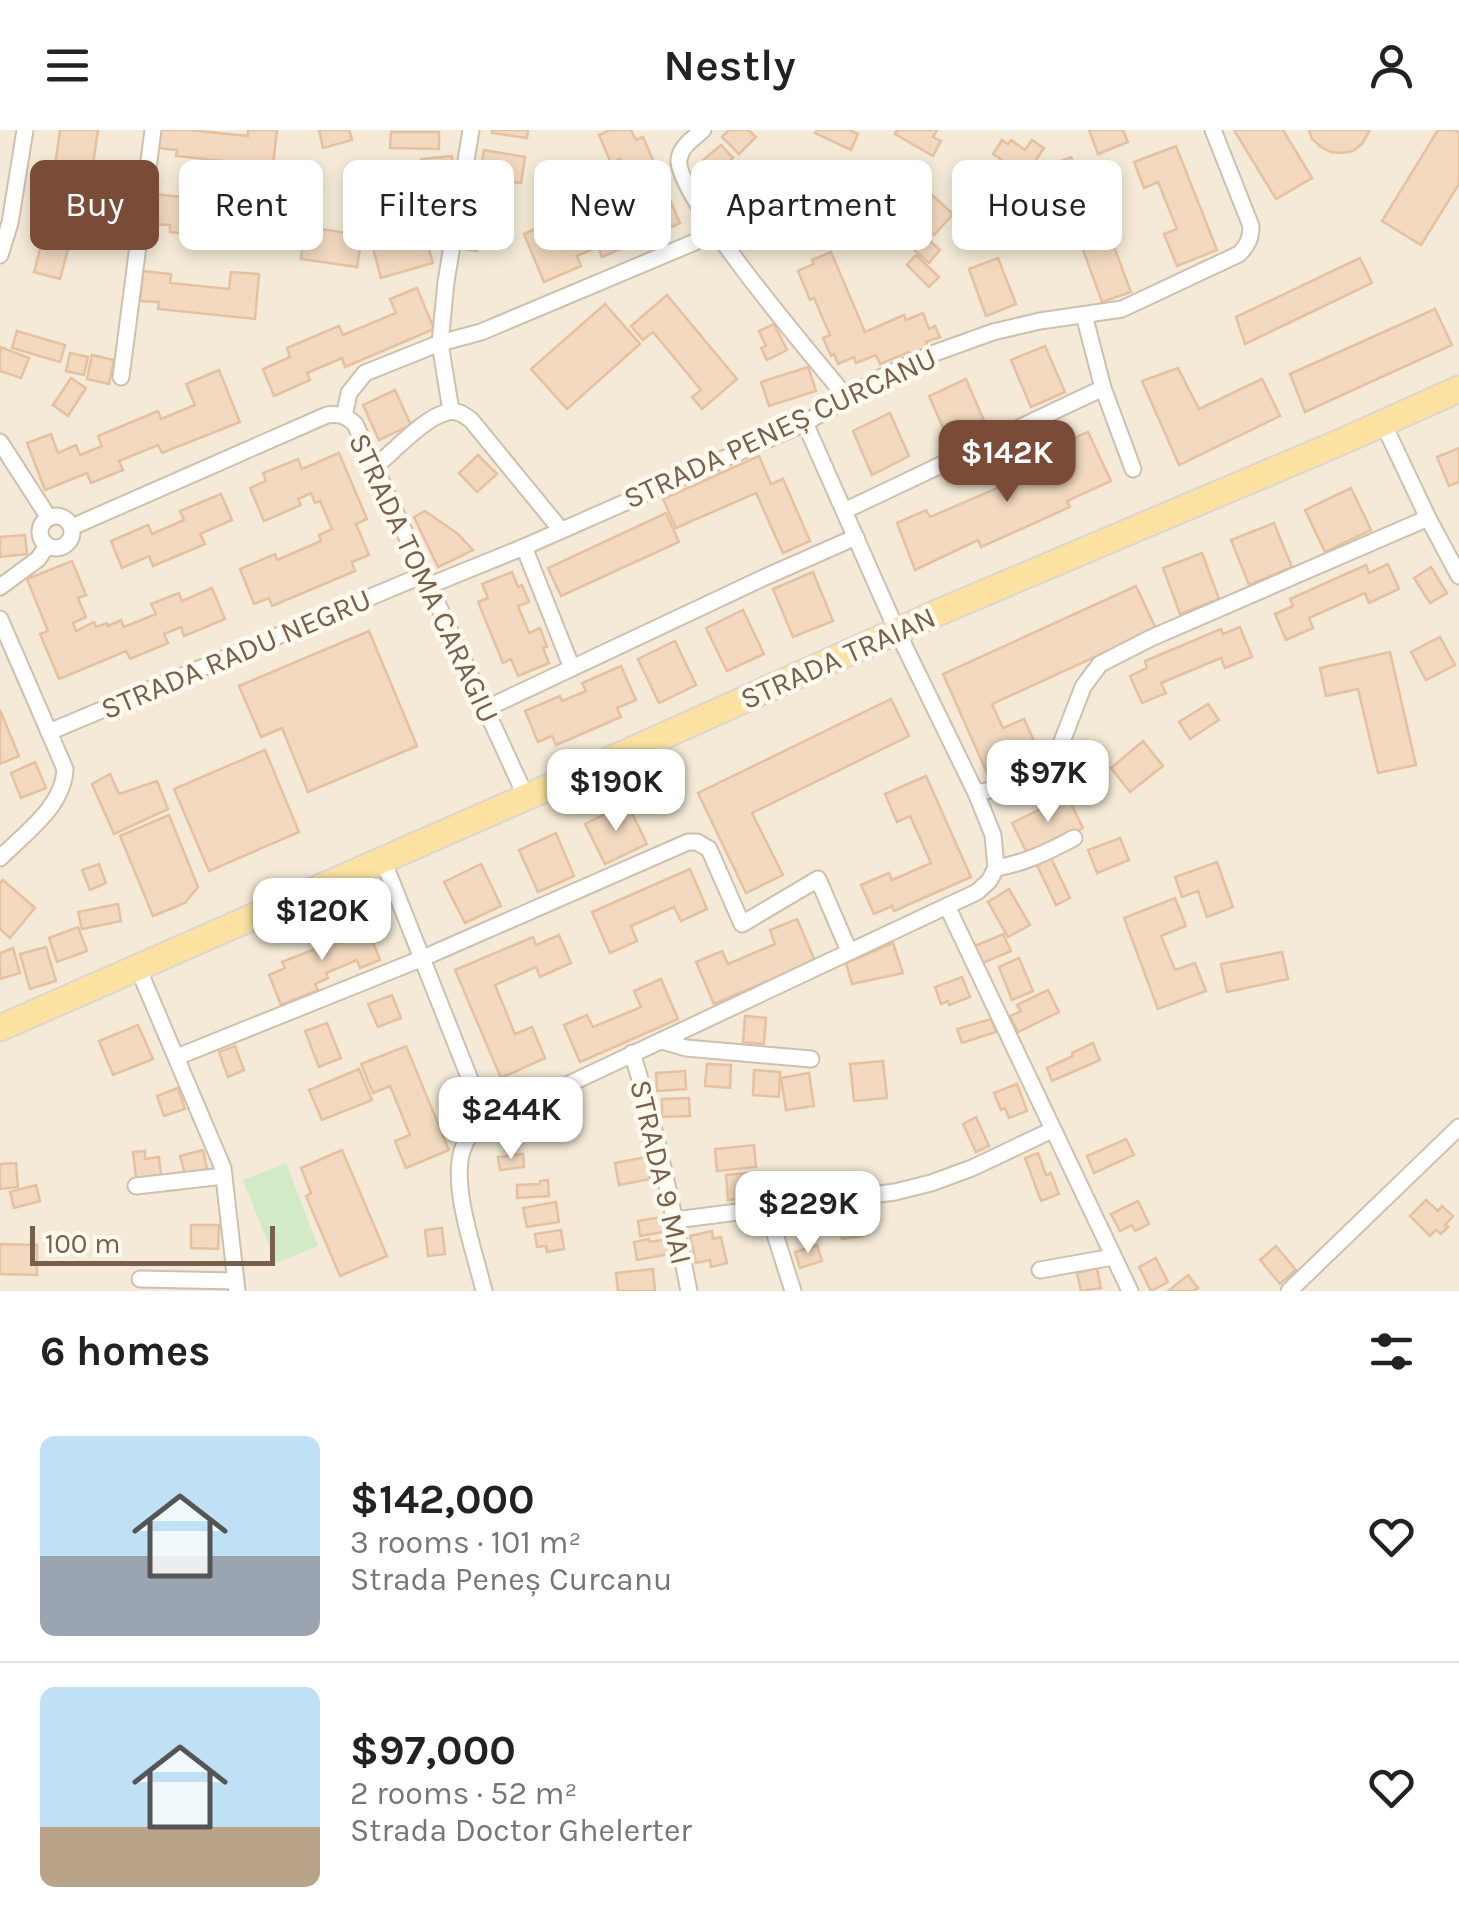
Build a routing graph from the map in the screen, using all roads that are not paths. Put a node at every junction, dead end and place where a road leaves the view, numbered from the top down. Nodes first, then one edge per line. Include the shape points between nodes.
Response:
1 (26, 130) edge
2 (152, 130) edge
3 (471, 130) edge
4 (703, 130) edge
5 (1212, 130) edge
6 (691, 244) edge
7 (0, 256) edge
8 (1084, 315) junction
9 (440, 343) junction
10 (121, 377) dead end
11 (1104, 388) junction
12 (1459, 389) edge
13 (848, 399) junction
14 (451, 411) junction
15 (344, 416) junction
16 (1383, 423) junction
17 (805, 424) junction
18 (0, 442) edge
19 (375, 466) junction
20 (1133, 469) dead end
21 (844, 511) junction
22 (49, 518) junction
23 (1428, 518) junction
24 (72, 528) junction
25 (561, 530) junction
26 (856, 537) junction
27 (47, 546) junction
28 (524, 547) junction
29 (1459, 576) edge
30 (425, 580) junction
31 (0, 587) edge
32 (0, 619) edge
33 (898, 631) junction
34 (572, 668) junction
35 (485, 709) junction
36 (49, 732) junction
37 (976, 793) junction
38 (526, 798) junction
39 (1074, 838) dead end
40 (0, 858) edge
41 (383, 860) junction
42 (996, 868) junction
43 (947, 906) junction
44 (849, 951) junction
45 (423, 958) junction
46 (138, 968) junction
47 (0, 1028) edge
48 (662, 1041) junction
49 (632, 1053) junction
50 (177, 1057) junction
51 (811, 1059) dead end
52 (492, 1104) junction
53 (1459, 1127) edge
54 (1052, 1130) junction
55 (224, 1176) junction
56 (136, 1186) dead end
57 (767, 1209) junction
58 (675, 1220) junction
59 (1113, 1256) junction
60 (1040, 1270) dead end
61 (140, 1279) dead end
62 (237, 1286) edge
63 (484, 1291) edge
64 (689, 1291) edge
65 (793, 1291) edge
66 (1130, 1291) edge
67 (1289, 1291) edge

1 - 7 street
2 - 10 street
3 - 9 street
4 - 13 street via 680,155 682,175 714,230
5 - 8 street, STRADA PENEȘ CURCANU via 1251,226 1247,246 1122,309
6 - 9 street, STRADA TOMA CARAGIU
8 - 11 street
8 - 13 street, STRADA PENEȘ CURCANU via 994,332 932,354
9 - 14 street
9 - 15 street, STRADA TOMA CARAGIU via 364,374
11 - 20 street
11 - 21 street
12 - 16 main road, STRADA TRAIAN
13 - 17 street, STRADA PENEȘ CURCANU
14 - 19 street
14 - 25 street via 471,420
15 - 19 street, STRADA TOMA CARAGIU via 356,424
15 - 24 street, STRADA TOMA CARAGIU via 327,415
16 - 23 street
16 - 33 main road, STRADA TRAIAN
17 - 21 street
17 - 25 street, STRADA PENEȘ CURCANU
18 - 22 street
19 - 30 street, STRADA TOMA CARAGIU
21 - 26 street
22 - 24 street via 65,518
22 - 27 street via 40,531
23 - 29 street
23 - 37 street via 1100,664 1046,770
24 - 27 street via 66,546
25 - 28 street, STRADA PENEȘ CURCANU
26 - 33 street
26 - 34 street
27 - 31 street
28 - 30 street, STRADA PENEȘ CURCANU
28 - 34 street
30 - 35 street, STRADA TOMA CARAGIU
30 - 36 street, STRADA RADU NEGRU
32 - 36 street
33 - 37 street
33 - 38 main road, STRADA TRAIAN
34 - 35 street
35 - 38 street, STRADA TOMA CARAGIU
36 - 40 street via 65,769 61,792
37 - 42 street via 993,835
38 - 41 main road, STRADA TRAIAN
39 - 42 street
41 - 45 street
41 - 46 main road, STRADA TRAIAN
42 - 43 street via 977,892
43 - 44 street
43 - 54 street
44 - 45 street via 818,879 742,924 709,850 688,842
44 - 48 street
45 - 50 street
45 - 52 street via 472,1087
46 - 47 main road, STRADA TRAIAN
46 - 50 street
48 - 49 street
48 - 51 street
49 - 52 street via 518,1108
49 - 58 street, STRADA 9 MAI
50 - 55 street
52 - 63 street via 467,1138 459,1172
53 - 67 street
54 - 57 street via 931,1184
54 - 59 street
55 - 56 street
55 - 62 street
57 - 58 street
57 - 65 street
58 - 64 street, STRADA 9 MAI
59 - 60 street
59 - 66 street
61 - 62 street

